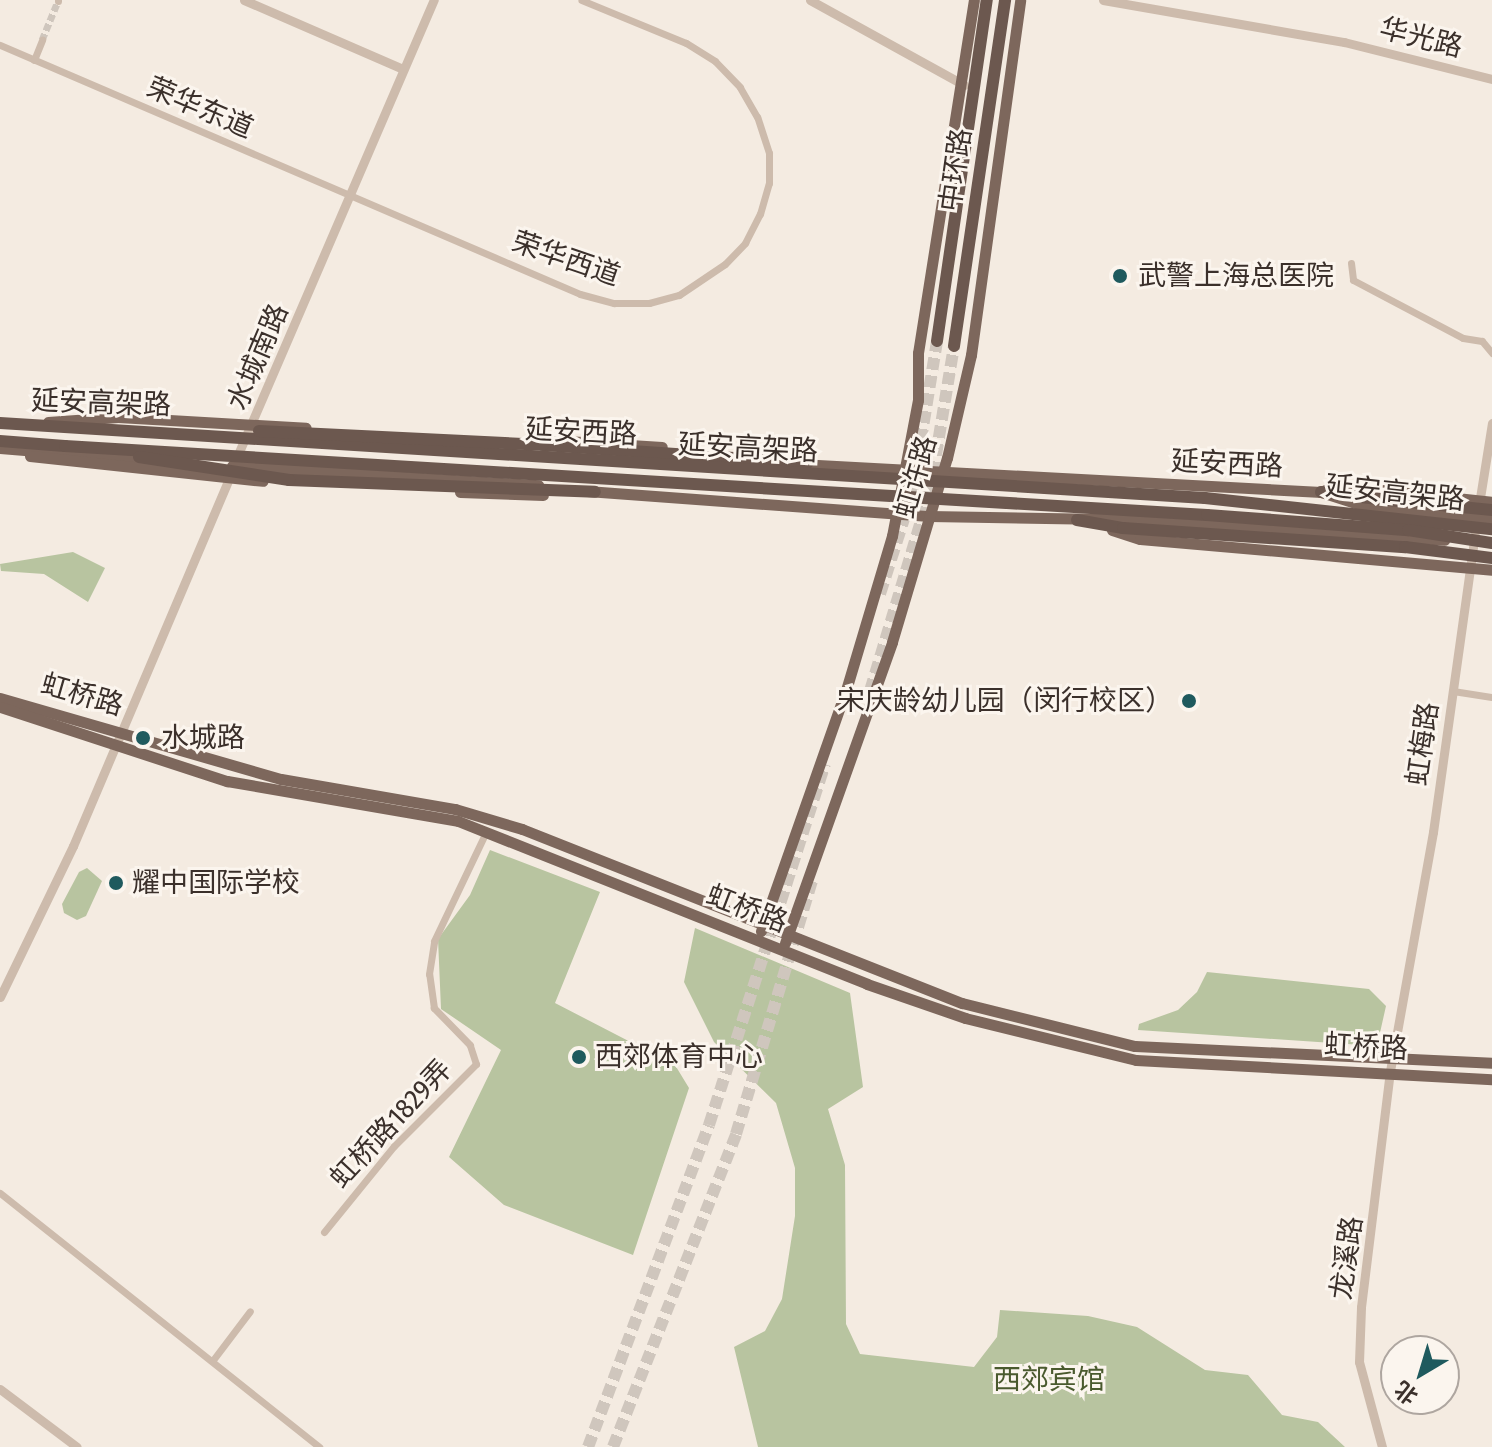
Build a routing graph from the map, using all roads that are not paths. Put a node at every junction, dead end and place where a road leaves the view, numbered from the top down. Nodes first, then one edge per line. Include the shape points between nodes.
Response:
1 (244, 0) edge
2 (434, 0) edge
3 (581, 0) edge
4 (810, 0) edge
5 (974, 0) edge
6 (987, 0) edge
7 (1005, 0) edge
8 (1020, 0) edge
9 (1103, 0) edge
10 (42, 40) tunnel mouth
11 (0, 45) edge
12 (34, 60) junction
13 (403, 69) junction
14 (1492, 79) edge
15 (964, 85) junction
16 (350, 197) junction
17 (1351, 263) dead end
18 (937, 341) tunnel mouth
19 (954, 346) tunnel mouth
20 (1492, 353) edge
21 (0, 422) edge
22 (24, 423) junction
23 (1492, 423) edge
24 (256, 424) junction
25 (193, 431) junction
26 (245, 438) junction
27 (0, 441) edge
28 (65, 446) junction
29 (0, 448) edge
30 (807, 463) junction
31 (234, 466) junction
32 (906, 470) junction
33 (942, 475) junction
34 (228, 479) junction
35 (595, 492) junction
36 (1321, 492) junction
37 (1461, 498) junction
38 (1486, 501) edge
39 (1492, 510) edge
40 (897, 514) junction
41 (929, 516) junction
42 (1477, 516) junction
43 (1492, 518) edge
44 (1077, 520) junction
45 (1492, 529) edge
46 (1474, 542) junction
47 (1492, 544) edge
48 (1492, 558) edge
49 (1471, 567) junction
50 (1492, 570) edge
51 (1453, 691) junction
52 (1492, 697) edge
53 (0, 698) edge
54 (0, 707) edge
55 (121, 731) junction
56 (117, 744) junction
57 (486, 832) junction
58 (763, 926) junction
59 (788, 936) junction
60 (759, 939) junction
61 (784, 948) junction
62 (0, 997) edge
63 (1393, 1057) junction
64 (1492, 1063) edge
65 (1390, 1071) junction
66 (1492, 1079) edge
67 (0, 1193) edge
68 (324, 1232) dead end
69 (250, 1311) dead end
70 (213, 1360) junction
71 (0, 1389) edge
72 (77, 1447) edge
73 (319, 1447) edge
74 (1382, 1447) edge

1 - 13 street
2 - 13 street, 水城南路
3 - 16 street, 荣华西道 via 686,43 715,61 740,87 757,117 769,153 769,183 745,243 725,264 679,295 649,303 614,303 580,294
4 - 15 street
5 - 15 main road, 虹许路
6 - 18 highway, 中环路
7 - 19 highway, 中环路
8 - 33 main road, 虹许路 via 971,355
9 - 14 street, 华光路 via 1344,42
10 - 12 street
11 - 12 street, 荣华东道
12 - 16 street, 荣华东道
13 - 16 street, 水城南路
15 - 32 main road, 虹许路 via 918,353 919,392
16 - 24 street, 水城南路
17 - 20 street via 1353,280 1463,338 1482,341
21 - 22 main road, 延安西路
21 - 25 highway, 延安高架路, bridge
22 - 24 main road via 118,417
22 - 26 main road, 延安西路
23 - 38 street, 虹梅路
24 - 26 street, 水城南路
24 - 30 main road via 557,440
25 - 30 highway, bridge via 306,430
25 - 45 highway, 延安高架路, bridge via 436,454 1205,498
26 - 30 main road, 延安西路 via 750,467
26 - 31 street, 水城南路
27 - 28 highway, 延安高架路
28 - 35 highway, bridge via 289,480
28 - 47 highway, 延安高架路, bridge via 1221,516 1408,530
29 - 31 main road, 延安西路
29 - 34 main road via 45,460
30 - 32 main road, 延安西路
31 - 34 street, 水城南路
31 - 35 main road, 延安西路
32 - 33 main road, 延安西路
32 - 40 main road, 虹许路
33 - 36 main road, 延安西路
33 - 41 main road, 虹许路
34 - 35 main road via 521,496
34 - 55 street, 水城南路
35 - 40 main road, 延安西路
36 - 37 main road via 1336,485
36 - 39 highway, bridge
36 - 42 main road, 延安西路 via 1374,509
37 - 38 main road
37 - 42 main road
38 - 42 street, 虹梅路
40 - 41 main road, 延安西路
40 - 58 main road, 虹许路 via 855,664
41 - 44 main road, 延安西路
41 - 59 main road, 虹许路 via 892,642
42 - 43 main road, 延安西路
42 - 46 street, 虹梅路
44 - 46 main road, 延安西路
44 - 48 highway, bridge via 1123,528 1296,536
44 - 49 main road via 1140,539
46 - 47 main road, 延安西路
46 - 49 street, 虹梅路
49 - 50 main road
49 - 51 street, 虹梅路
51 - 52 street
51 - 63 street, 虹梅路
53 - 55 main road, 虹桥路
54 - 56 main road, 虹桥路
55 - 56 street
55 - 58 main road, 虹桥路 via 281,779 455,809 522,829
56 - 57 main road, 虹桥路 via 227,781 374,803
56 - 62 street
57 - 60 main road, 虹桥路
57 - 68 street, 虹桥路1829弄 via 434,941 429,974 434,1008 470,1045 476,1064 394,1146
58 - 59 main road, 虹桥路
58 - 60 main road, 虹许路
59 - 61 main road, 虹许路
59 - 63 main road, 虹桥路 via 962,1003 1135,1046
60 - 61 main road, 虹桥路
61 - 65 main road, 虹桥路 via 965,1018 1136,1060
63 - 64 main road, 虹桥路
63 - 65 street, 虹梅路
65 - 66 main road, 虹桥路
65 - 74 street, 龙溪路 via 1359,1349
67 - 70 street
69 - 70 street
70 - 73 street
71 - 72 street

